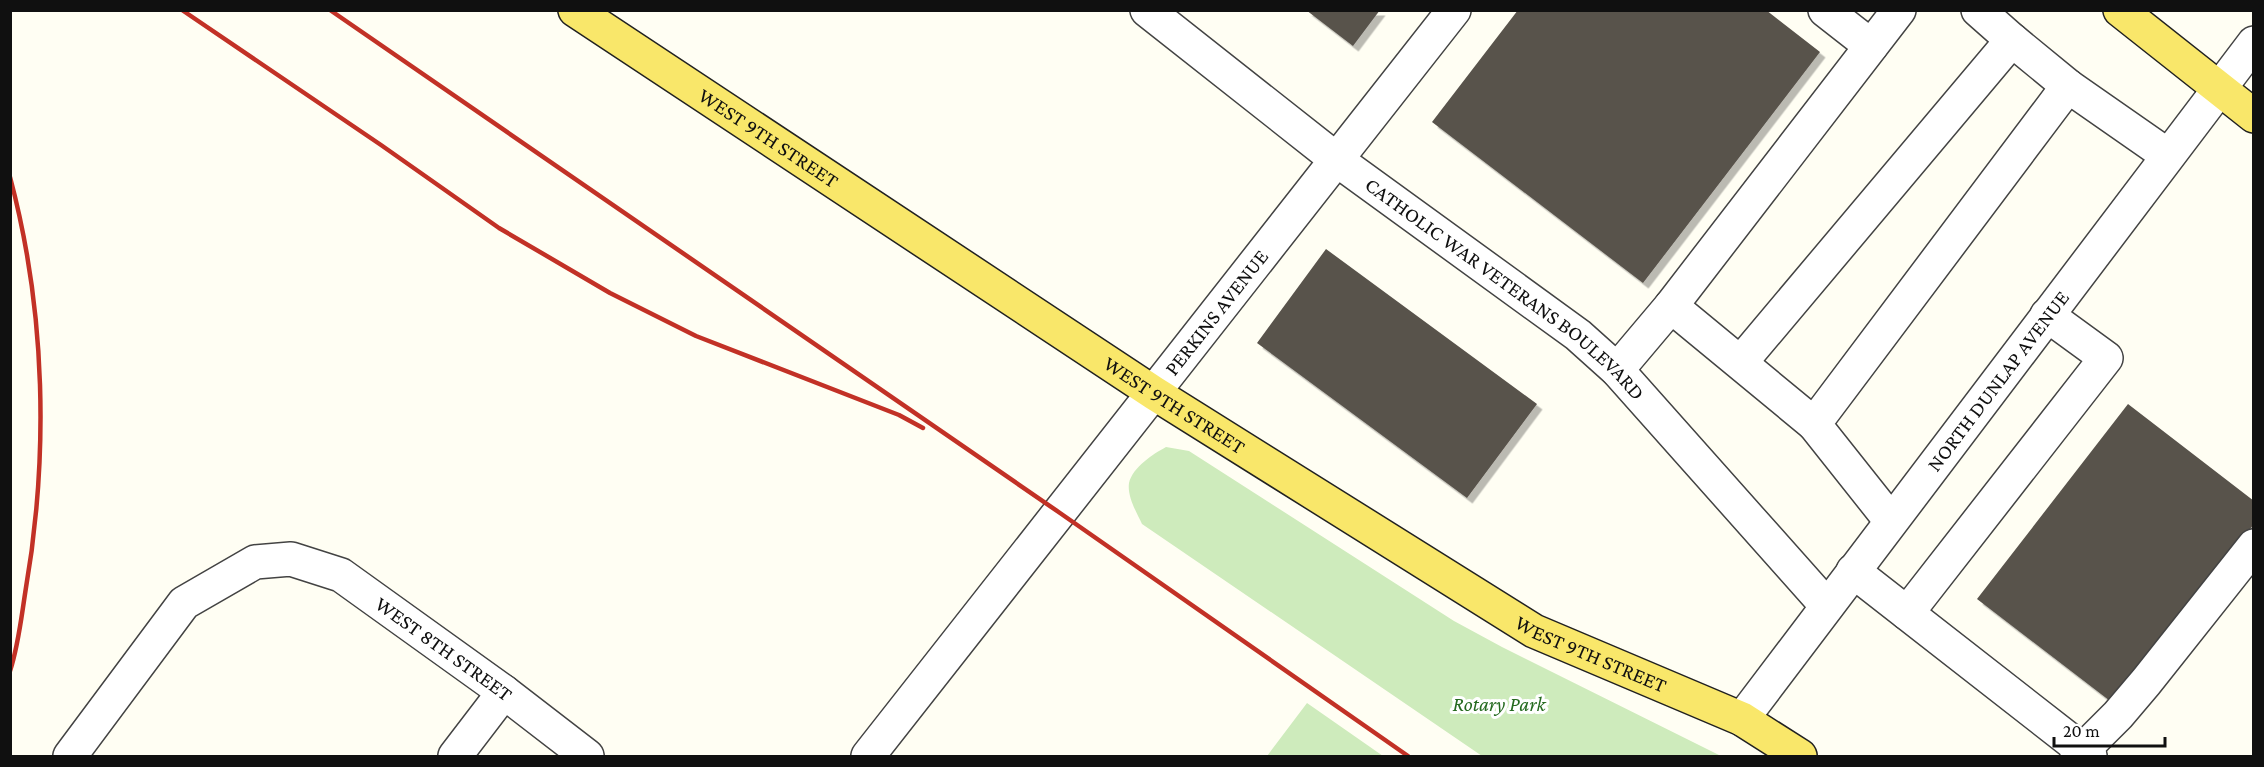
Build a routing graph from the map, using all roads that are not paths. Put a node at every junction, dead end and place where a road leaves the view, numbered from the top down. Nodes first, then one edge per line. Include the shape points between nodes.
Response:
1 (575, 10) edge
2 (1148, 10) edge
3 (1454, 10) edge
4 (1825, 10) edge
5 (1899, 10) edge
6 (1978, 10) edge
7 (2132, 14) edge
8 (2012, 40) junction
9 (2253, 43) edge
10 (1871, 46) junction
11 (2068, 86) junction
12 (2217, 89) junction
13 (2253, 116) edge
14 (2167, 155) junction
15 (1337, 160) junction
16 (1671, 306) junction
17 (2047, 315) junction
18 (1741, 362) junction
19 (1617, 370) junction
20 (1154, 393) junction
21 (1814, 424) junction
22 (1891, 521) junction
23 (2253, 546) edge
24 (1853, 571) junction
25 (1827, 606) junction
26 (1907, 613) junction
27 (504, 692) junction
28 (1742, 719) junction
29 (2083, 754) edge
30 (70, 756) edge
31 (455, 756) edge
32 (587, 756) edge
33 (868, 756) edge
34 (1800, 756) edge

1 - 20 main road, WEST 9TH STREET
2 - 15 street, CATHOLIC WAR VETERANS BOULEVARD
3 - 15 street, PERKINS AVENUE
4 - 10 street
5 - 10 street
6 - 8 street
7 - 12 main road
8 - 11 street
8 - 18 street
9 - 12 street, NORTH DUNLAP AVENUE
10 - 16 street
11 - 14 street
11 - 21 street
12 - 13 main road
12 - 14 street, NORTH DUNLAP AVENUE
14 - 17 street, NORTH DUNLAP AVENUE
15 - 19 street, CATHOLIC WAR VETERANS BOULEVARD via 1578,334
15 - 20 street, PERKINS AVENUE
16 - 18 street
16 - 19 street
17 - 22 street, NORTH DUNLAP AVENUE
17 - 26 street via 2106,358
18 - 21 street
19 - 25 street, CATHOLIC WAR VETERANS BOULEVARD
20 - 28 main road, WEST 9TH STREET via 1534,632
20 - 33 street, PERKINS AVENUE
21 - 22 street
22 - 24 street, NORTH DUNLAP AVENUE
23 - 29 street via 2146,682
24 - 25 street, NORTH DUNLAP AVENUE
24 - 26 street
25 - 28 street, NORTH DUNLAP AVENUE
26 - 29 street
27 - 30 street, WEST 8TH STREET via 341,575 291,559 255,562 184,603
27 - 31 street
27 - 32 street, WEST 8TH STREET
28 - 34 main road, WEST 9TH STREET

